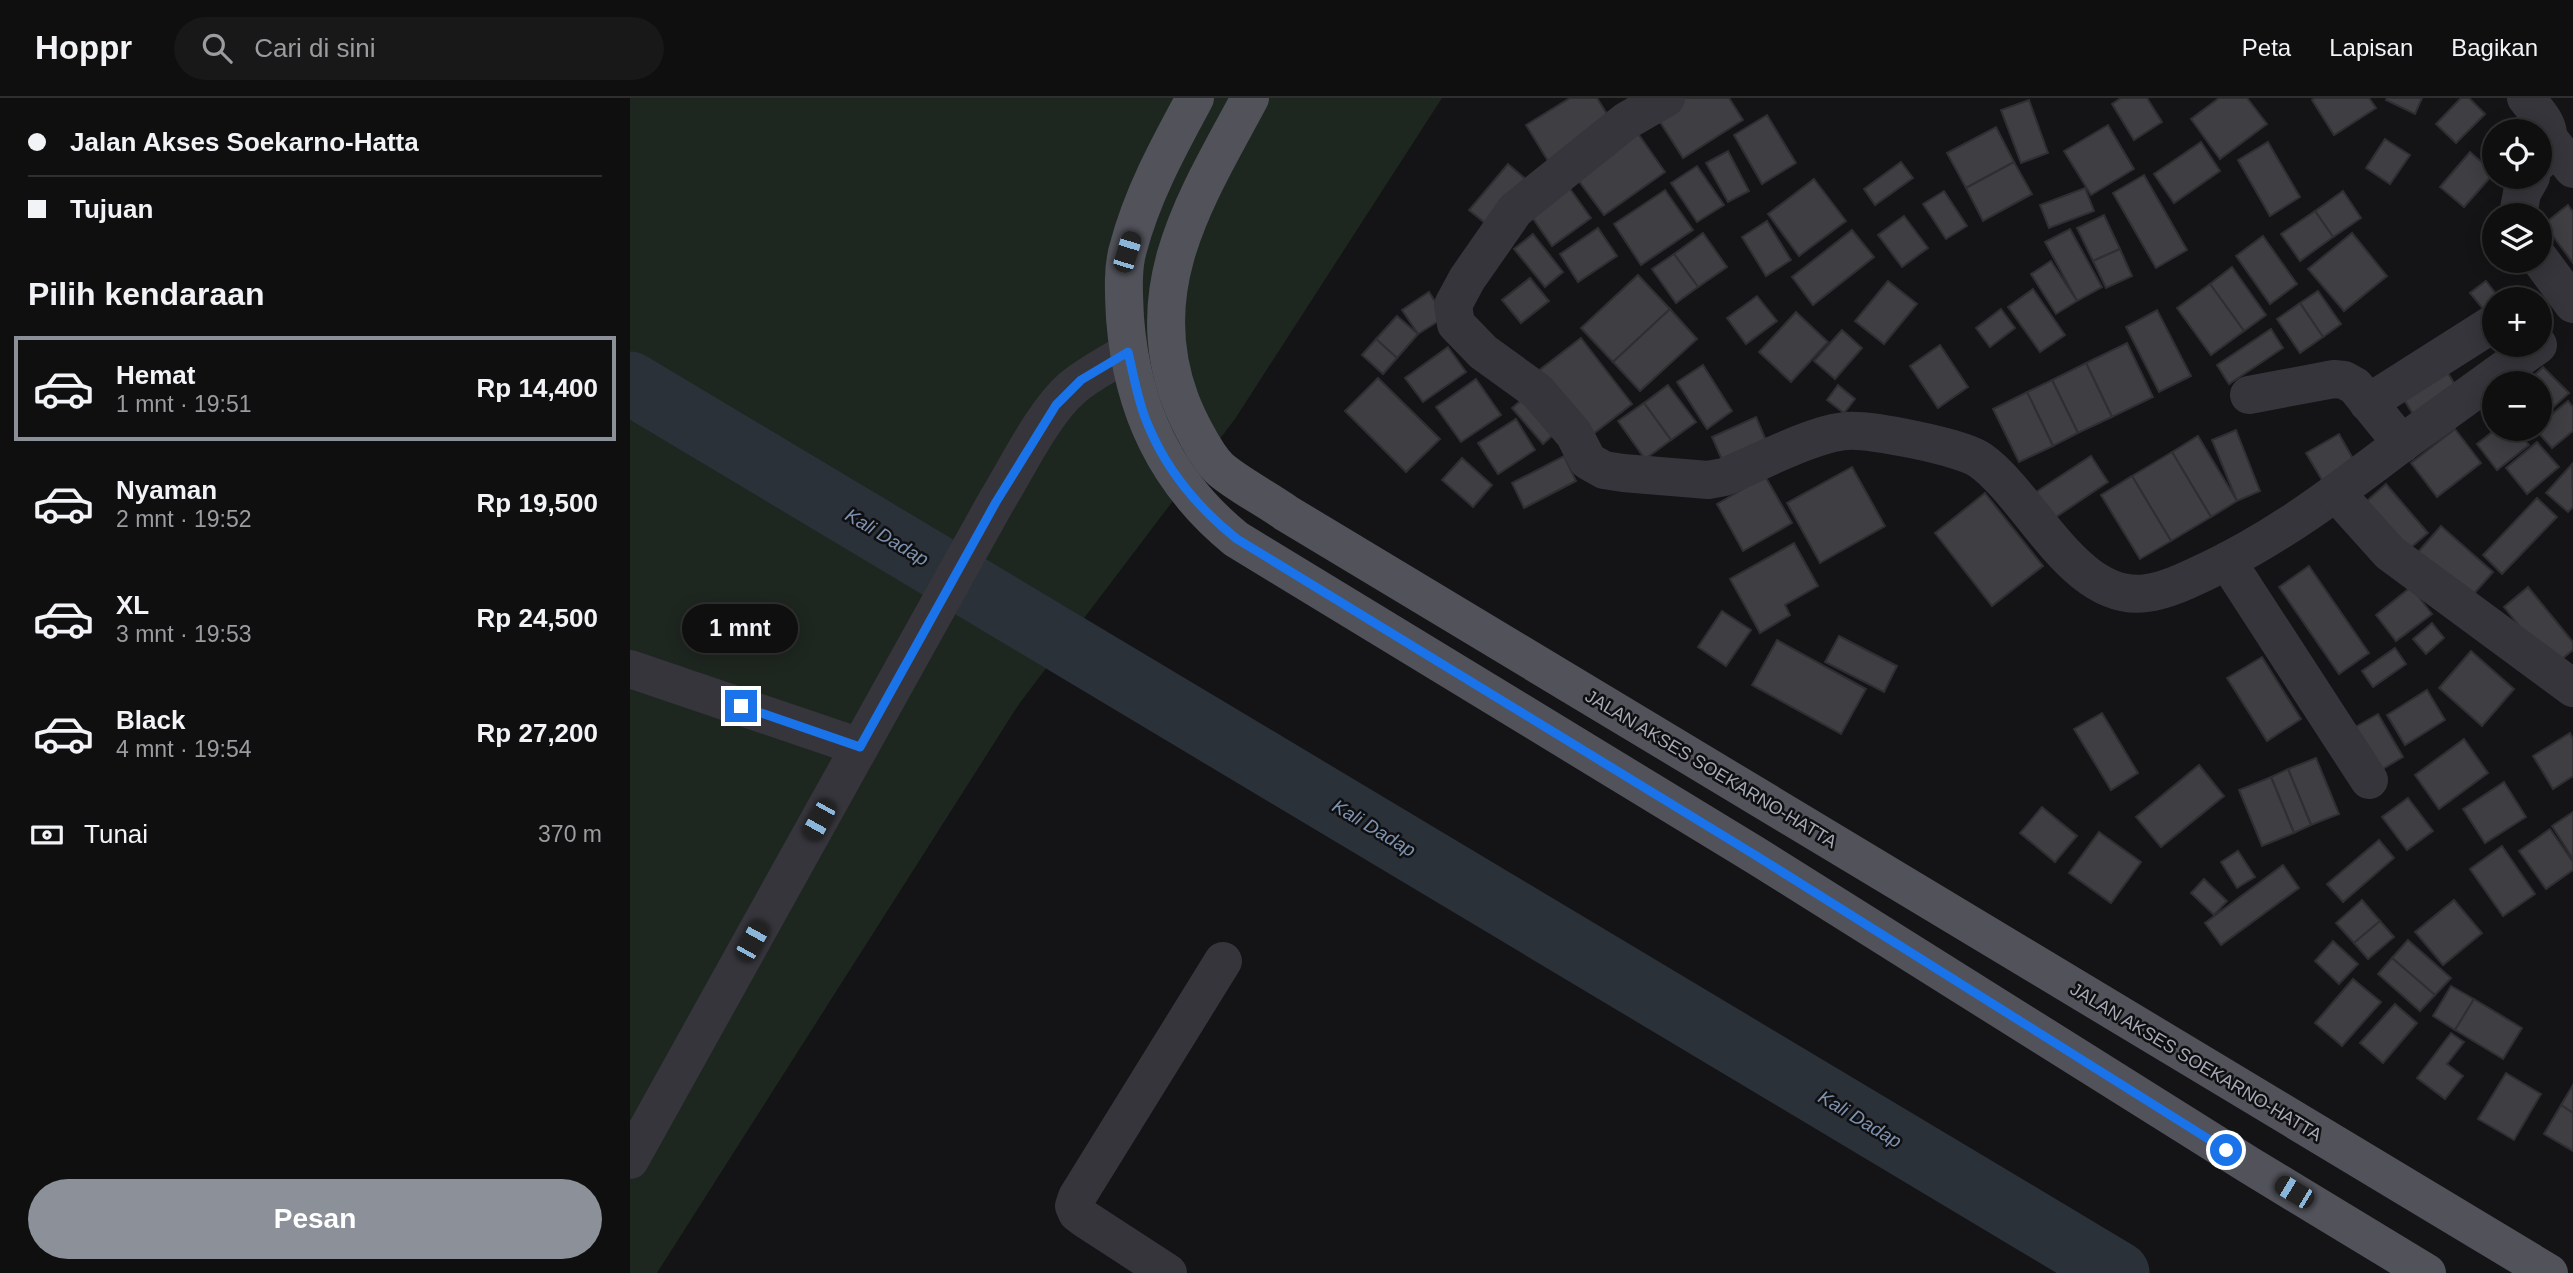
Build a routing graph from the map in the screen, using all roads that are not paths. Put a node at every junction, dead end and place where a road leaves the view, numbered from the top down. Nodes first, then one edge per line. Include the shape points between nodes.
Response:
1 (1195, 98) edge
2 (1250, 98) edge
3 (1666, 98) edge
4 (2526, 98) edge
5 (2554, 157) edge
6 (2573, 319) edge
7 (2482, 331) edge
8 (2552, 334) edge
9 (1128, 352) junction
10 (2521, 357) edge
11 (2249, 395) dead end
12 (2368, 402) junction
13 (2402, 444) junction
14 (2336, 493) junction
15 (2227, 561) junction
16 (630, 669) edge
17 (2573, 688) edge
18 (860, 747) junction
19 (2369, 780) dead end
20 (1223, 961) dead end
21 (630, 1160) edge
22 (1168, 1273) edge
23 (2427, 1273) edge
24 (2549, 1273) edge

1 - 9 main road via 1147,193 1127,252
2 - 24 main road, JALAN AKSES SOEKARNO-HATTA via 1203,185 1177,247 1165,307 1171,376 1187,418 1219,468 1286,513
3 - 15 street via 1626,121 1515,210 1453,304 1456,324 1483,352 1537,391 1574,434 1588,461 1604,470 1708,480 1821,437 1862,431 1957,450 1979,459 2003,480 2076,565 2095,581 2120,592 2146,593 2181,583
4 - 5 street via 2544,120
6 - 8 street
7 - 12 street
9 - 18 street via 1081,380 1062,398 1032,442
9 - 23 main road via 1147,423 1161,452 1210,517 1237,539
10 - 13 street
11 - 12 street via 2334,379 2354,386
12 - 13 street
13 - 14 street
14 - 15 street
14 - 17 street via 2390,553
15 - 19 street
16 - 18 street
18 - 21 street
20 - 22 street via 1074,1206 1085,1219

